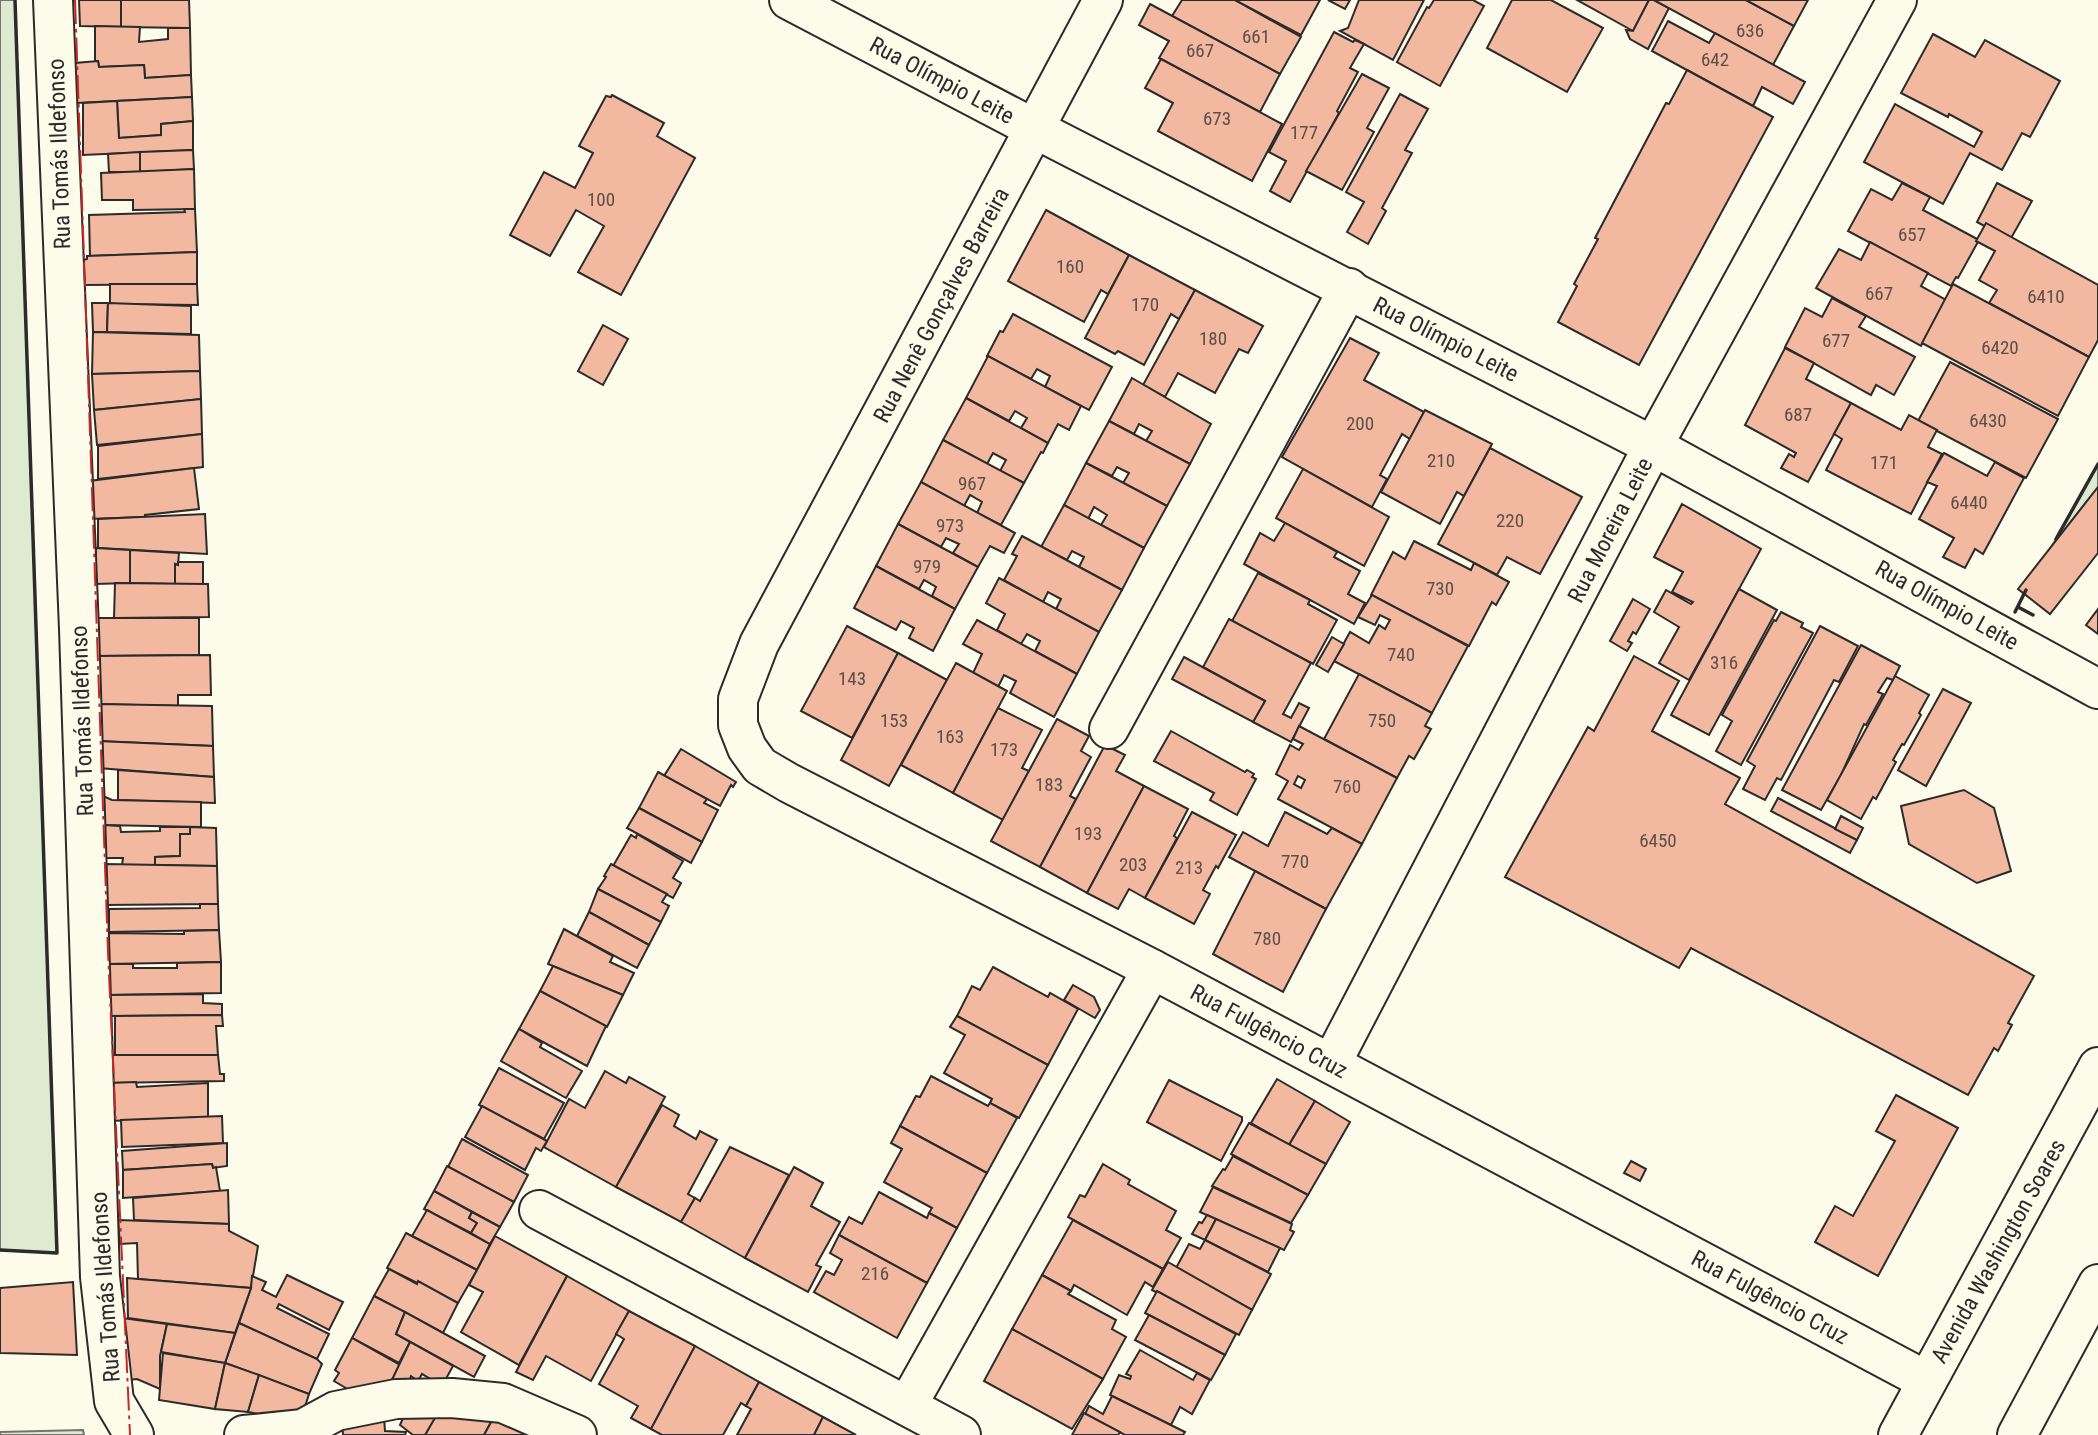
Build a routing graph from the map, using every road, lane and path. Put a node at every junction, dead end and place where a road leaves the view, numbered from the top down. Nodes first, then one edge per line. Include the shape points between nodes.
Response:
1 (53, 0) edge
2 (789, 0) edge
3 (1103, 0) edge
4 (1898, 0) edge
5 (1035, 129) junction
6 (1349, 288) junction
7 (1653, 446) junction
8 (778, 610) joint
9 (2098, 689) edge
10 (1109, 729) dead end
11 (1152, 969) junction
12 (1331, 1065) junction
13 (2098, 1067) edge
14 (539, 1210) dead end
15 (2098, 1284) edge
16 (1927, 1381) junction
17 (907, 1406) junction
18 (134, 1435) edge
19 (243, 1435) edge
20 (577, 1435) edge
21 (961, 1435) edge
22 (1898, 1435) edge
23 (2017, 1435) edge

1 - 18 main road, Rua Tomás Ildefonso via 100,1277 114,1401
2 - 5 main road, Rua Olímpio Leite
3 - 5 main road, Rua Nenê Gonçalves Barreira
4 - 7 main road, Rua Moreira Leite
5 - 6 main road, Rua Olímpio Leite
5 - 8 main road, Rua Nenê Gonçalves Barreira
6 - 7 main road, Rua Olímpio Leite
6 - 10 main road
7 - 9 main road, Rua Olímpio Leite
7 - 12 main road, Rua Moreira Leite
8 - 11 main road, Rua Fulgêncio Cruz via 738,699 738,724 760,766
11 - 12 main road, Rua Fulgêncio Cruz
11 - 17 main road
12 - 16 main road, Rua Fulgêncio Cruz
13 - 16 main road, Avenida Washington Soares
14 - 17 main road
15 - 23 main road
16 - 22 main road, Avenida Washington Soares
17 - 21 main road
19 - 20 main road via 303,1429 336,1411 396,1399 452,1398 503,1403

